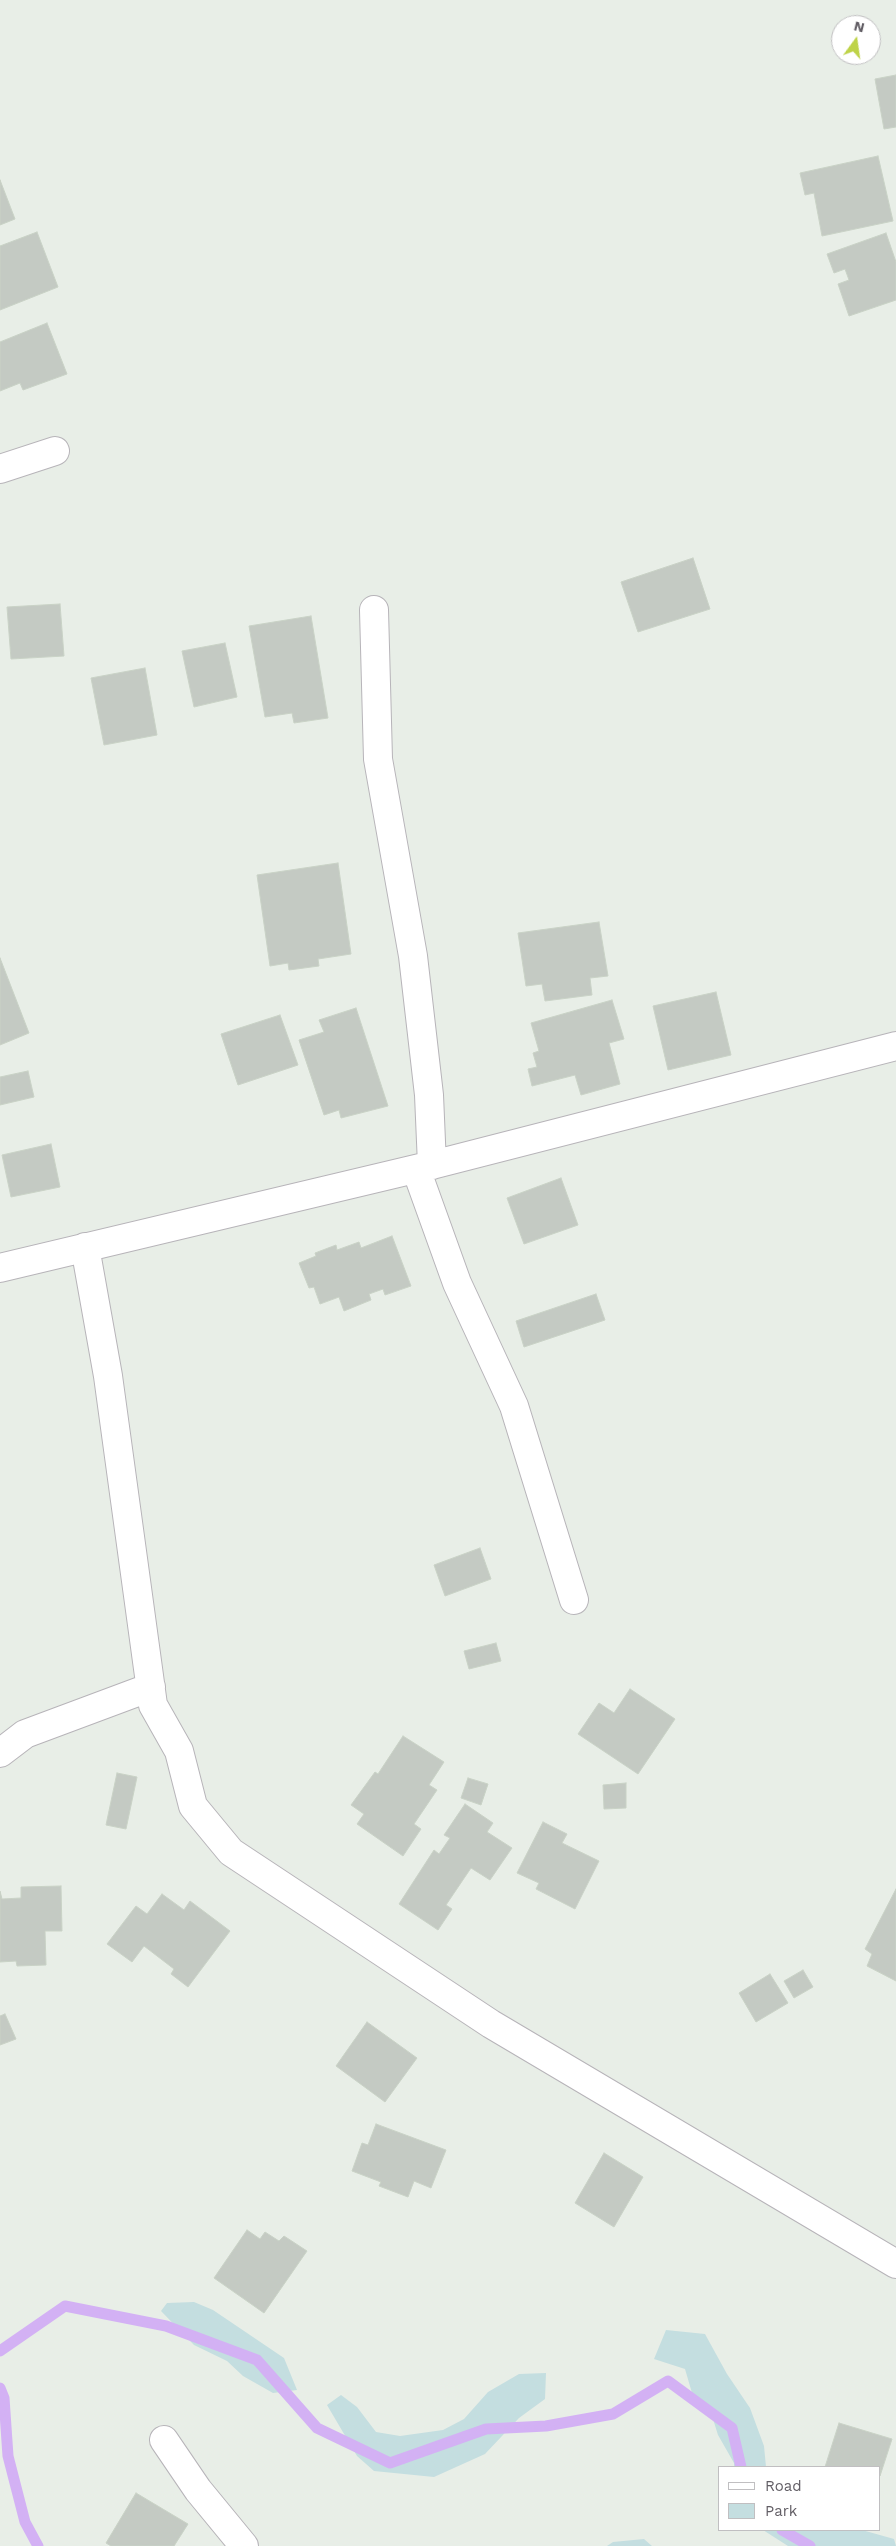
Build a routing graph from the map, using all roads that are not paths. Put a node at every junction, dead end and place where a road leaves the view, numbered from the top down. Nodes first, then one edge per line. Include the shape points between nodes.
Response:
1 (55, 451) dead end
2 (0, 469) edge
3 (374, 610) dead end
4 (896, 1046) edge
5 (424, 1167) junction
6 (85, 1247) junction
7 (0, 1268) edge
8 (574, 1600) dead end
9 (151, 1687) junction
10 (0, 1753) edge
11 (896, 2264) edge
12 (164, 2440) dead end
13 (244, 2546) edge

1 - 2 street
3 - 5 street via 378,759 414,956 429,1095
4 - 5 street
5 - 6 street
5 - 8 street via 457,1283 514,1406
6 - 7 street
6 - 9 street via 108,1376
9 - 10 street via 25,1734
9 - 11 street via 153,1705 178,1751 193,1806 231,1852 491,2024
12 - 13 street via 198,2490

